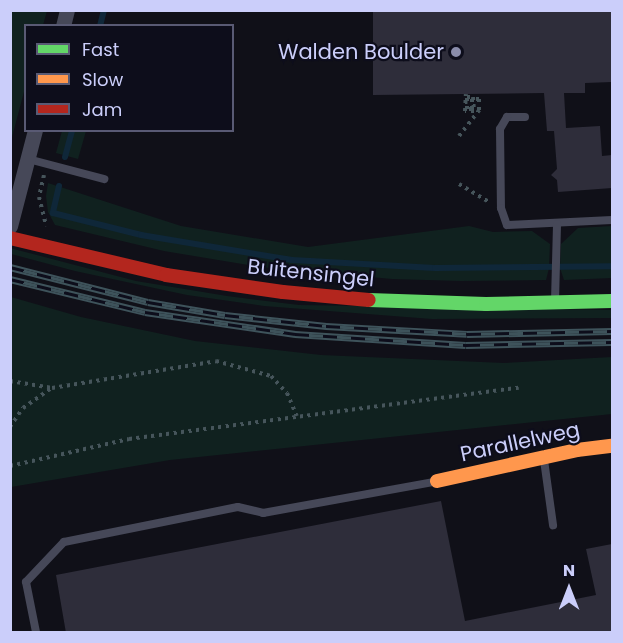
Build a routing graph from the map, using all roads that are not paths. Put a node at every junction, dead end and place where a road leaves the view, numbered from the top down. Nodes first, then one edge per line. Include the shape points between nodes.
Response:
1 (525, 117) dead end
2 (35, 132) edge
3 (28, 159) junction
4 (104, 179) dead end
5 (12, 219) edge
6 (612, 220) edge
7 (556, 224) junction
8 (10, 238) edge
9 (612, 301) edge
10 (555, 303) junction
11 (612, 446) edge
12 (543, 459) junction
13 (437, 482) joint
14 (553, 525) dead end
15 (36, 633) edge

1 - 7 lane via 507,117 500,129 501,207 507,225
2 - 3 street
3 - 4 lane
3 - 5 street
6 - 7 lane
7 - 10 lane
8 - 10 street, Buitensingel via 166,275 283,292 377,301
9 - 10 street, Buitensingel
11 - 12 street, Parallelweg
12 - 13 street, Parallelweg
12 - 14 lane
13 - 15 lane via 263,513 238,507 64,542 26,582

